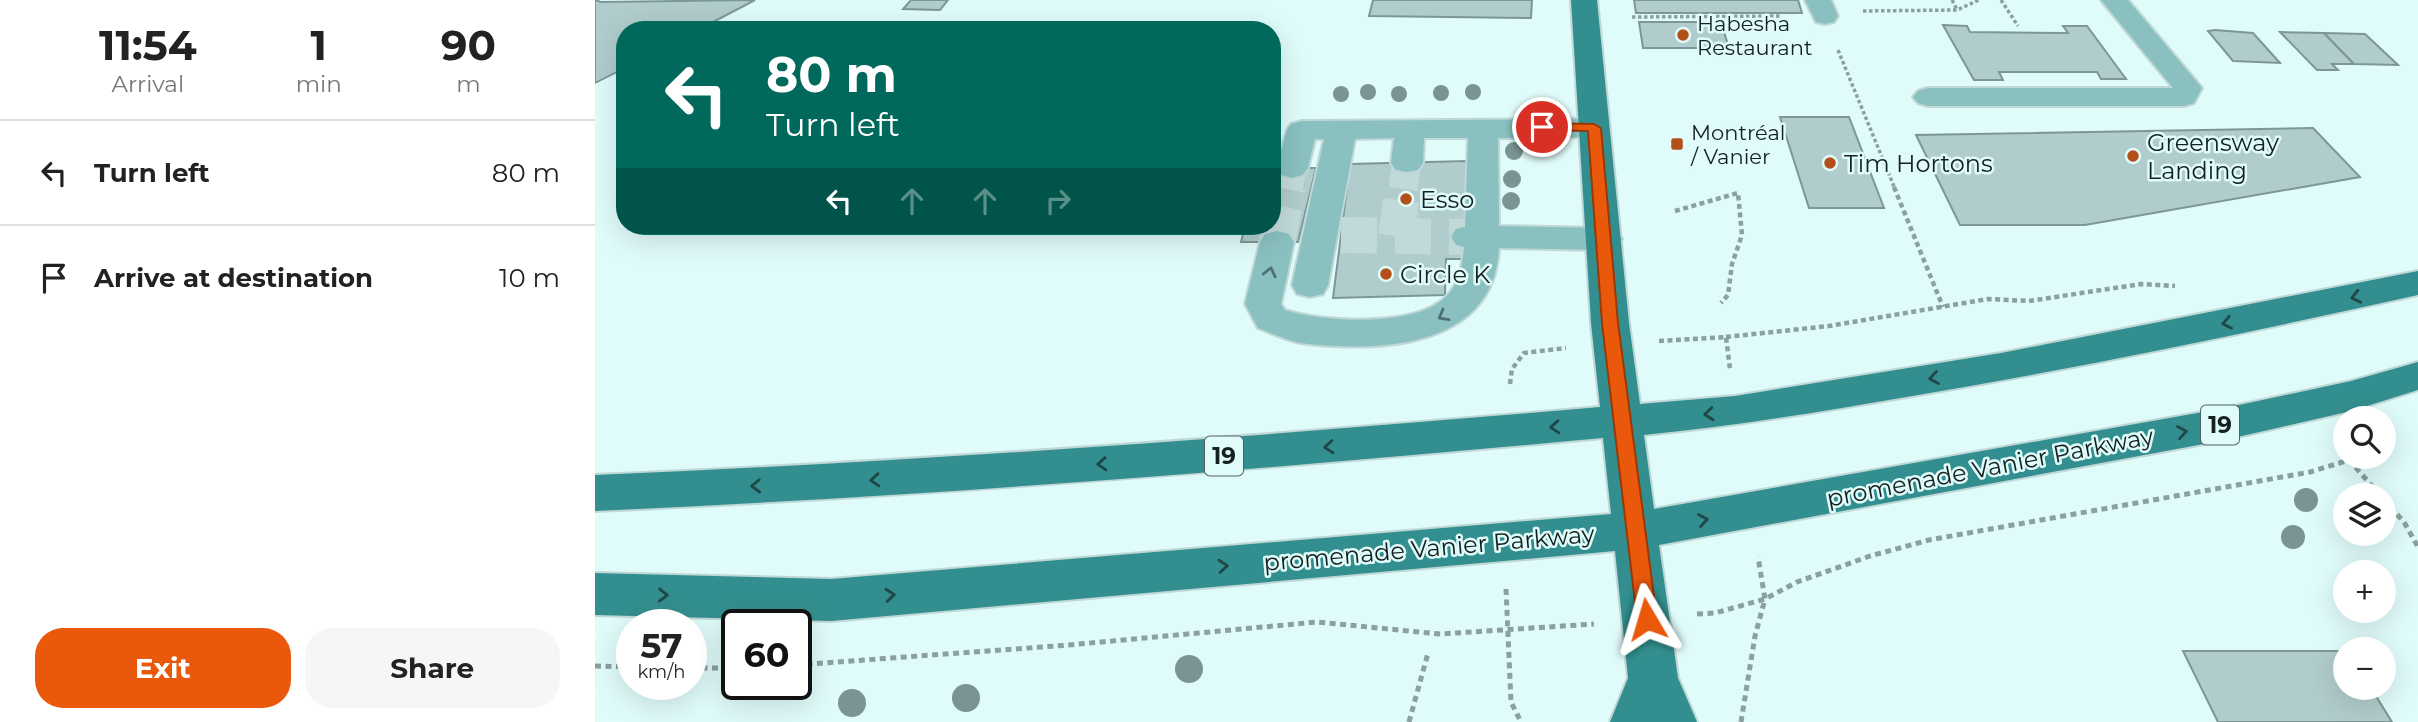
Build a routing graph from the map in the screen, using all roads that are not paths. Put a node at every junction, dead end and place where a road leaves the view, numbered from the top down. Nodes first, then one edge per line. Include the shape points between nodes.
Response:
1 (1584, 0) edge
2 (2114, 0) edge
3 (1928, 97) dead end
4 (1483, 128) junction
5 (1594, 128) junction
6 (1410, 129) junction
7 (1341, 130) junction
8 (1407, 163) tunnel mouth
9 (1292, 168) tunnel mouth
10 (1475, 237) junction
11 (1605, 239) junction
12 (1277, 242) tunnel mouth
13 (2418, 283) edge
14 (1310, 285) dead end
15 (2418, 376) edge
16 (1623, 422) junction
17 (595, 493) edge
18 (1636, 531) junction
19 (595, 594) edge
20 (1653, 707) edge

1 - 5 main road
2 - 3 lane via 2188,88 2183,97
4 - 5 lane
4 - 6 lane
4 - 10 lane
5 - 11 main road
6 - 7 lane
6 - 8 lane
7 - 9 lane via 1302,130
7 - 14 lane via 1331,234
10 - 11 lane
10 -> 12 lane via 1479,268 1471,291 1452,312 1430,323 1373,333 1307,331 1271,319 1263,304
11 - 16 main road
13 -> 16 main road, 19 via 2001,367 1735,411
18 -> 15 main road, promenade Vanier Parkway / 19 via 2220,425
16 -> 17 main road, 19 via 1227,456
16 - 18 main road
19 -> 18 main road, promenade Vanier Parkway / 19 via 831,600
18 - 20 main road

